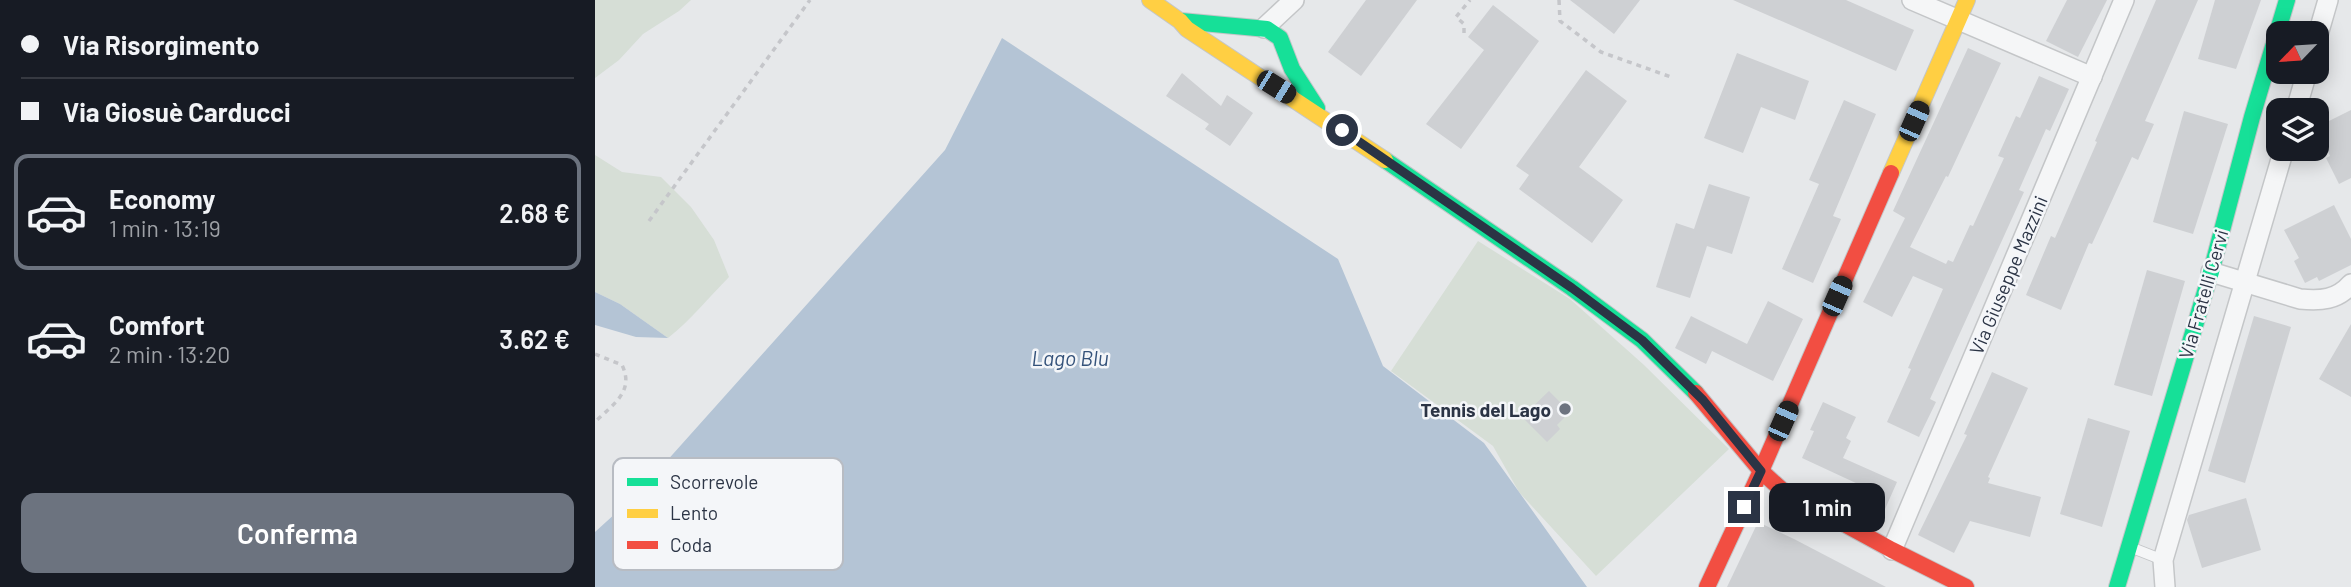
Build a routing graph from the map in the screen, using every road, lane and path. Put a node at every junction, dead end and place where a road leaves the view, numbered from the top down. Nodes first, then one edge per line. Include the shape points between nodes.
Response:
1 (810, 0) edge
2 (1150, 0) edge
3 (1295, 0) edge
4 (1470, 0) edge
5 (1559, 0) edge
6 (1912, 0) edge
7 (1967, 0) edge
8 (2124, 0) edge
9 (2287, 0) edge
10 (2328, 0) edge
11 (1180, 20) junction
12 (1958, 21) junction
13 (2322, 21) edge
14 (1464, 33) dead end
15 (1260, 39) junction
16 (1249, 70) junction
17 (1671, 77) dead end
18 (2092, 77) junction
19 (1322, 117) junction
20 (2280, 161) edge
21 (649, 221) dead end
22 (2211, 272) junction
23 (2245, 281) junction
24 (2351, 284) edge
25 (595, 354) edge
26 (595, 422) edge
27 (1761, 471) junction
28 (2130, 547) junction
29 (1892, 550) junction
30 (2163, 560) junction
31 (1707, 587) edge
32 (1966, 587) edge
33 (2117, 587) edge
34 (2165, 587) edge

1 - 21 path
2 - 11 street
3 - 15 street
4 - 14 path via 1456,17 1464,24
5 - 17 path via 1560,21 1601,52
6 - 12 street
7 - 12 street
8 - 18 street, Via Giuseppe Mazzini
9 - 22 street, Via Fratelli Cervi
10 - 13 street
11 - 15 street
11 - 16 street
12 - 18 street
12 - 27 street
15 - 16 street via 1240,62
15 - 16 street via 1279,65 1267,73
15 - 19 street
16 - 19 street
18 - 29 street, Via Giuseppe Mazzini
19 - 27 street via 1642,340 1703,400
20 - 23 street, Via Fratelli Cervi
22 - 23 street
22 - 28 street, Via Fratelli Cervi
23 - 24 street via 2315,300 2339,295
23 - 30 street, Via Fratelli Cervi
25 - 26 path via 622,365 627,375 624,393
27 - 29 street via 1799,501
27 - 31 street
28 - 30 lane
28 - 33 street, Via Fratelli Cervi
29 - 32 street
30 - 34 street, Via Fratelli Cervi

